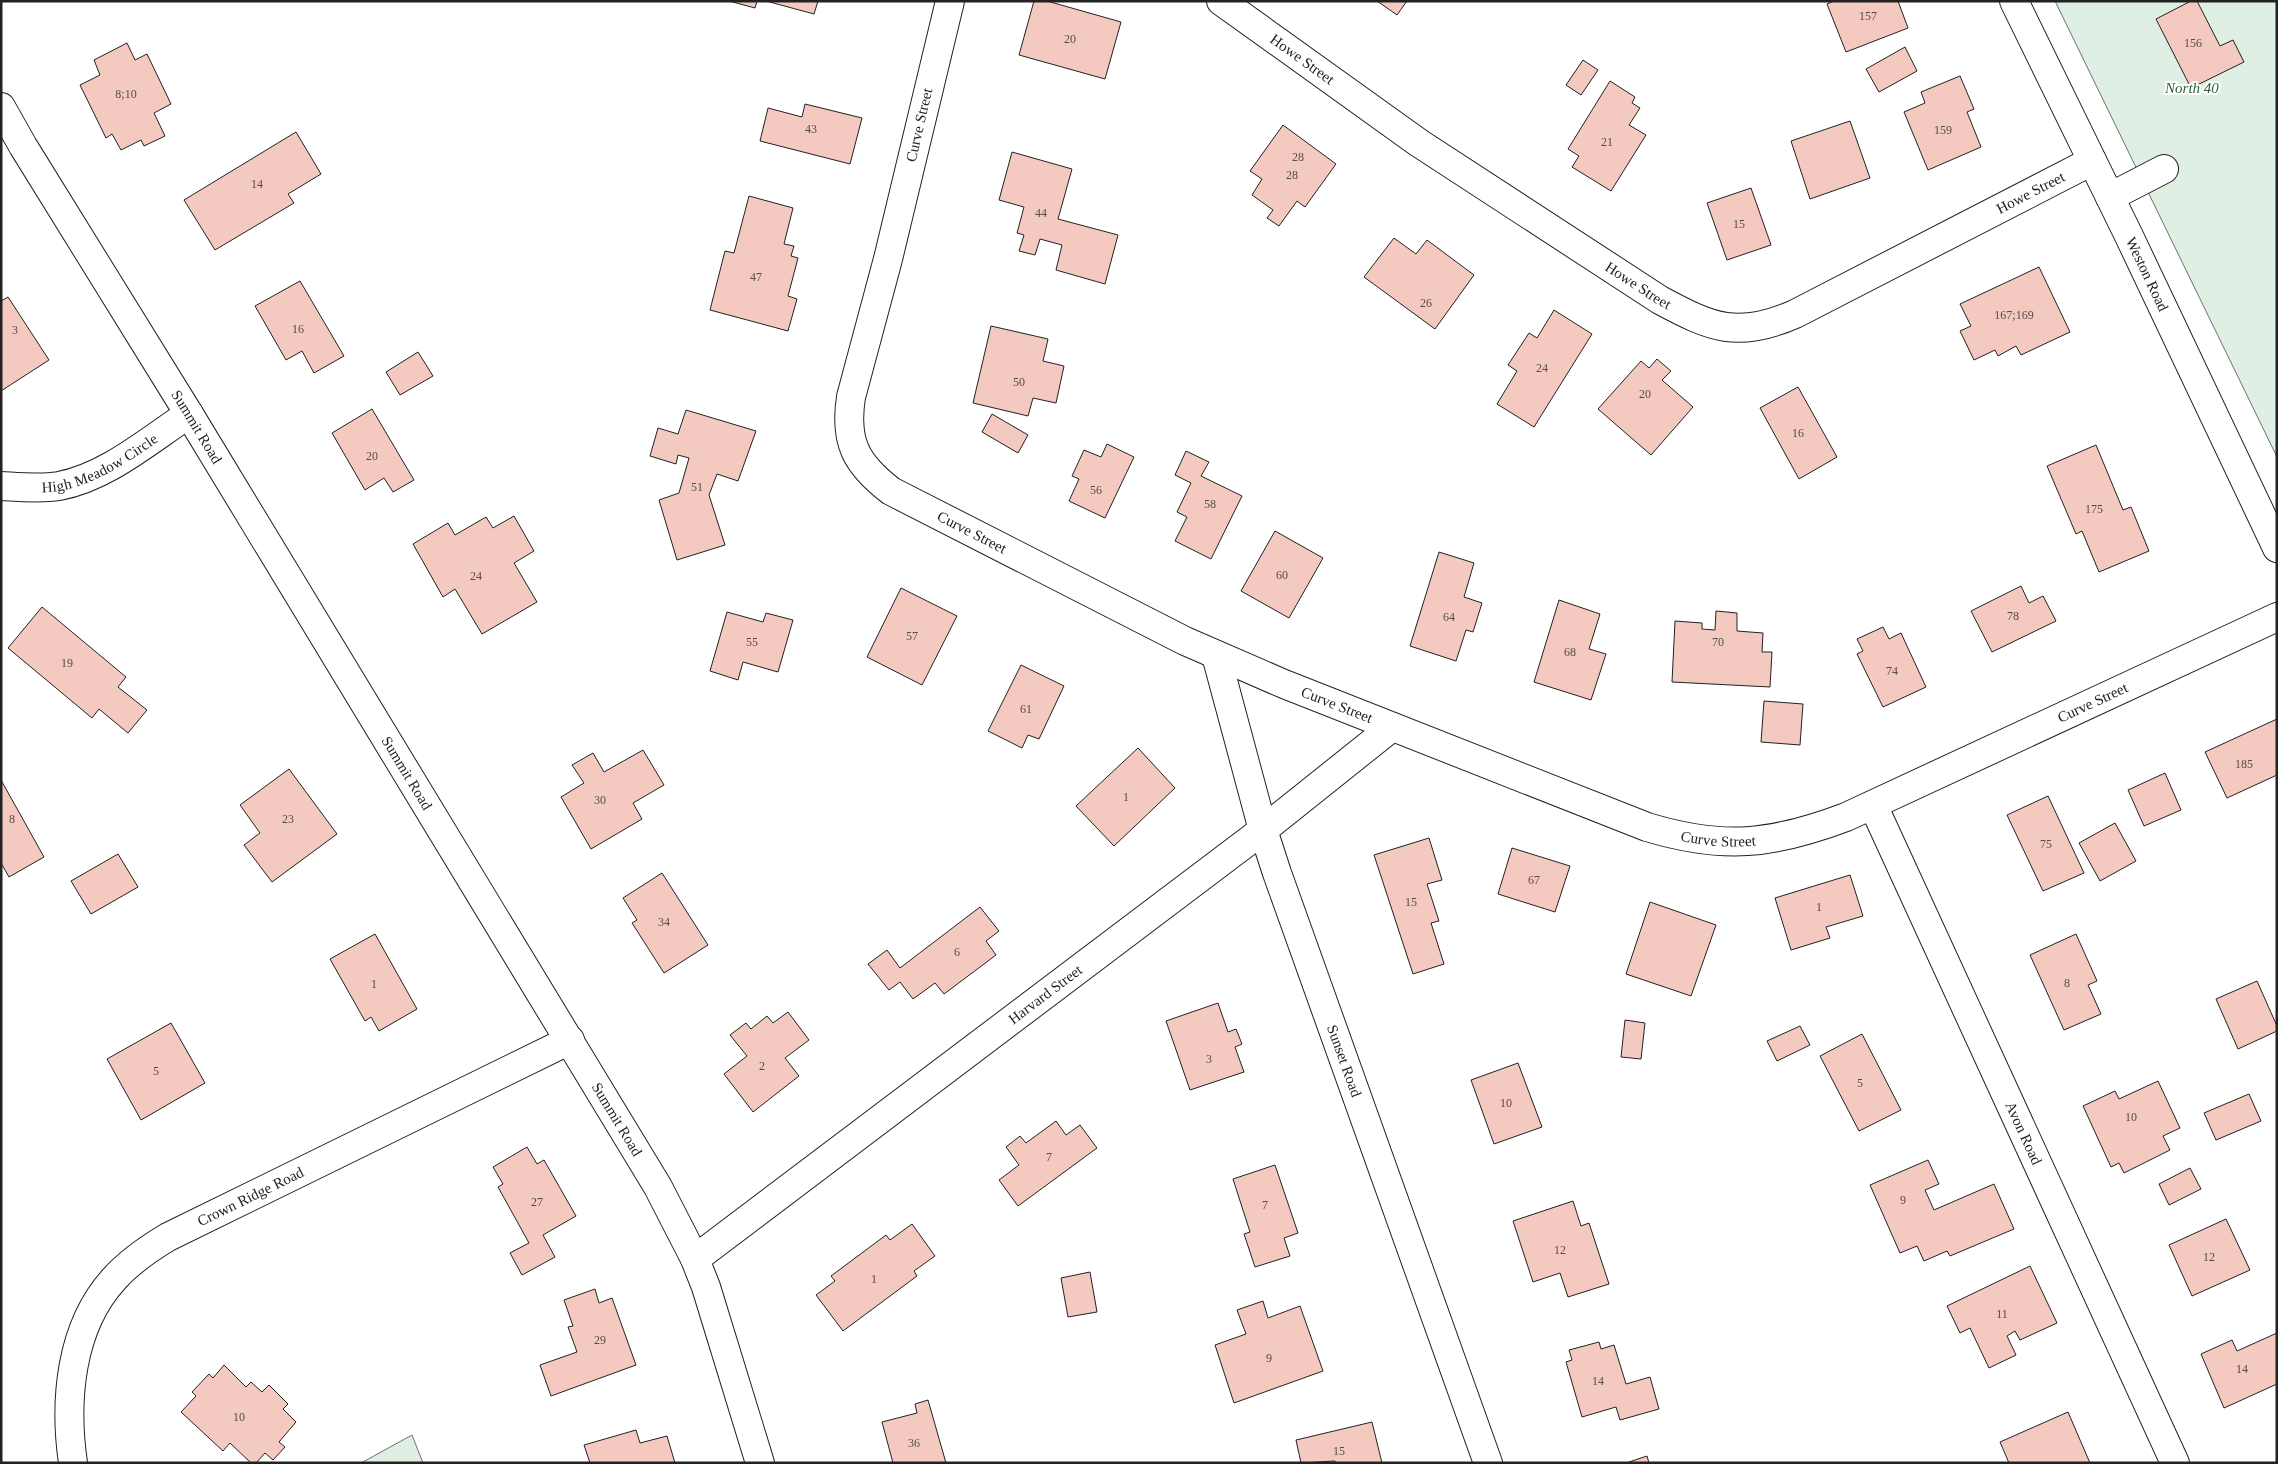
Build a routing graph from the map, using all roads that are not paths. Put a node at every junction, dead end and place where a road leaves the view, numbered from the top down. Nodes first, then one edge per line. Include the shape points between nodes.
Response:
1 (950, 1) edge
2 (1221, 1) edge
3 (2014, 1) edge
4 (1, 107) edge
5 (2092, 161) junction
6 (2164, 169) dead end
7 (2110, 197) junction
8 (189, 414) junction
9 (1, 486) edge
10 (2277, 548) edge
11 (2277, 616) edge
12 (1216, 655) junction
13 (1392, 727) junction
14 (1873, 805) junction
15 (1263, 830) junction
16 (570, 1040) junction
17 (694, 1259) junction
18 (73, 1463) edge
19 (760, 1463) edge
20 (1488, 1463) edge
21 (2176, 1463) edge

1 - 12 street, Curve Street via 851,397 848,415 852,446 867,470 898,495
2 - 5 street, Howe Street via 1427,148 1660,300 1720,327 1755,328 1795,314
3 - 5 street, Weston Road
4 - 8 street, Summit Road
5 - 7 street, Weston Road
6 - 7 street
7 - 10 street, Weston Road
8 - 9 street, High Meadow Circle via 88,477 58,486
8 - 16 street, Summit Road
11 - 14 street, Curve Street
12 - 13 street, Curve Street
12 - 15 street, Sunset Road
13 - 14 street, Curve Street via 1647,827 1688,839 1732,842 1780,838 1823,826
13 - 15 street, Harvard Street
14 - 21 street, Avon Road
15 - 17 street, Harvard Street
15 - 20 street, Sunset Road
16 - 17 street, Summit Road via 658,1187
16 - 18 street, Crown Ridge Road via 168,1237 129,1264 98,1302 78,1349 69,1399
17 - 19 street, Summit Road via 715,1314

